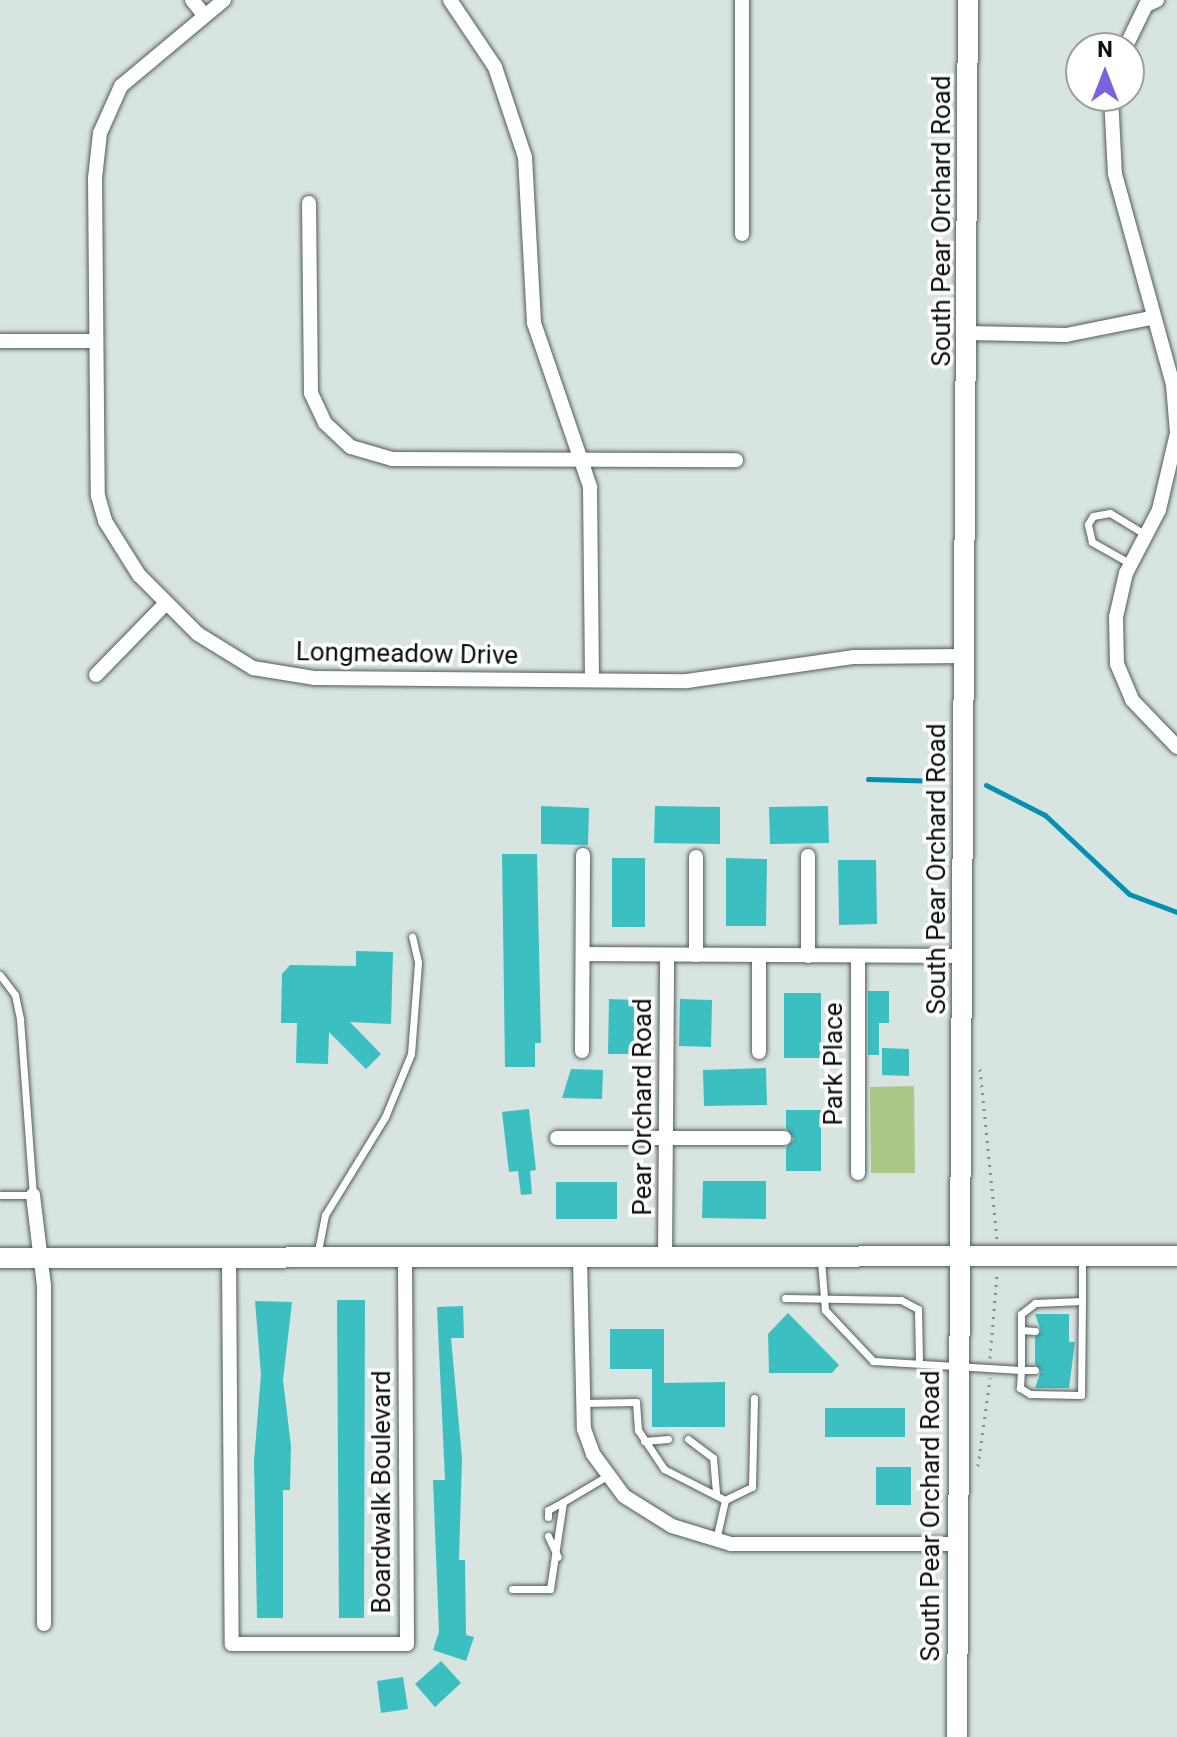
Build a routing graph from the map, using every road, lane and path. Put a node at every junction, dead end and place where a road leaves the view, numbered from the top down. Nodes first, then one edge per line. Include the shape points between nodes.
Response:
1 (192, 0) edge
2 (224, 0) edge
3 (450, 0) edge
4 (742, 0) edge
5 (968, 0) edge
6 (1147, 2) edge
7 (204, 15) junction
8 (1133, 32) edge
9 (1112, 112) edge
10 (309, 203) dead end
11 (742, 234) dead end
12 (1151, 318) junction
13 (968, 333) junction
14 (0, 341) edge
15 (94, 341) junction
16 (736, 460) dead end
17 (585, 461) junction
18 (1146, 535) junction
19 (1131, 564) junction
20 (165, 604) junction
21 (964, 656) junction
22 (96, 675) dead end
23 (592, 680) junction
24 (1177, 747) edge
25 (583, 855) dead end
26 (808, 856) dead end
27 (696, 857) dead end
28 (412, 937) dead end
29 (583, 954) junction
30 (667, 955) junction
31 (696, 955) junction
32 (759, 955) junction
33 (808, 956) junction
34 (858, 956) junction
35 (964, 956) junction
36 (0, 975) edge
37 (582, 1051) dead end
38 (759, 1052) dead end
39 (670, 1137) junction
40 (557, 1138) dead end
41 (784, 1138) dead end
42 (858, 1173) dead end
43 (0, 1195) edge
44 (33, 1195) junction
45 (1177, 1256) edge
46 (957, 1257) junction
47 (1082, 1257) junction
48 (0, 1258) edge
49 (41, 1258) junction
50 (229, 1258) junction
51 (317, 1258) junction
52 (405, 1258) junction
53 (821, 1258) junction
54 (580, 1259) junction
55 (665, 1260) junction
56 (785, 1298) dead end
57 (823, 1299) junction
58 (1082, 1301) junction
59 (842, 1328) junction
60 (854, 1328) dead end
61 (1021, 1330) junction
62 (1069, 1330) dead end
63 (1082, 1330) junction
64 (1035, 1331) dead end
65 (919, 1360) junction
66 (957, 1364) junction
67 (1021, 1370) junction
68 (1035, 1370) dead end
69 (1069, 1371) dead end
70 (1082, 1371) junction
71 (754, 1398) dead end
72 (581, 1403) junction
73 (668, 1439) dead end
74 (688, 1439) dead end
75 (644, 1441) junction
76 (607, 1476) junction
77 (716, 1495) junction
78 (725, 1500) junction
79 (563, 1502) junction
80 (548, 1517) dead end
81 (548, 1536) dead end
82 (716, 1540) junction
83 (957, 1544) junction
84 (558, 1557) junction
85 (512, 1589) dead end
86 (44, 1624) dead end
87 (957, 1737) edge

1 - 7 street
2 - 7 street, Longmeadow Drive
3 - 17 street via 480,39 516,121 527,185 534,323
4 - 11 street
5 - 13 street, South Pear Orchard Road
6 - 8 street
7 - 15 street, Longmeadow Drive via 138,66 121,86 100,133
9 - 12 street via 1115,174
10 - 17 street via 308,374 316,409 338,436 392,459
12 - 13 street via 1066,335
12 - 18 street via 1173,385 1177,433 1171,472
13 - 21 street, South Pear Orchard Road
14 - 15 street
15 - 20 street, Longmeadow Drive via 98,496 118,546
16 - 17 street
17 - 23 street via 592,527
18 - 19 street
18 - 19 lane via 1110,513 1088,524 1092,542
19 - 24 street via 1116,617 1117,664 1132,700
20 - 22 street
20 - 23 street, Longmeadow Drive via 225,655 281,676
21 - 23 street, Longmeadow Drive via 854,657 687,681
21 - 35 street, South Pear Orchard Road
25 - 29 street
26 - 33 street
27 - 31 street
28 - 51 lane via 418,962 411,1054 385,1117 321,1224
29 - 30 street
29 - 37 street
30 - 31 street
30 - 39 street, Pear Orchard Road
31 - 32 street
32 - 33 street
32 - 38 street
33 - 34 street
34 - 35 street
34 - 42 street, Park Place
35 - 46 street, South Pear Orchard Road
36 - 44 lane via 15,995 20,1019
39 - 40 street, Park Place
39 - 41 street, Park Place
39 - 55 street, Pear Orchard Road
43 - 44 lane
44 - 49 street
45 - 47 street
46 - 47 street
46 - 53 street
46 - 66 street, South Pear Orchard Road
47 - 58 lane
48 - 49 street
49 - 50 street
49 - 86 street
50 - 51 street
50 - 52 street, Boardwalk Boulevard via 232,1644 407,1644
51 - 52 street
52 - 54 street
53 - 55 street
53 - 57 lane
54 - 55 street
54 - 72 street
56 - 57 lane
57 - 59 lane
57 - 65 lane via 901,1300 918,1309 914,1329
58 - 61 lane via 1035,1303 1021,1314
58 - 63 lane
59 - 60 lane
59 - 65 lane via 873,1361
61 - 64 lane
61 - 67 lane
62 - 63 lane
63 - 70 lane
65 - 66 lane
66 - 67 lane
66 - 83 street, South Pear Orchard Road
67 - 68 lane
67 - 70 lane via 1020,1388 1030,1394 1081,1395
69 - 70 lane
71 - 78 lane via 752,1487
72 - 75 lane via 636,1402
72 - 76 street via 584,1429
73 - 75 lane
74 - 77 lane via 713,1458
75 - 77 lane via 664,1469
76 - 79 lane
76 - 82 street via 645,1510
77 - 78 lane
78 - 82 lane
79 - 80 lane via 548,1510
79 - 84 lane
81 - 84 lane
82 - 83 street
83 - 87 street, South Pear Orchard Road
84 - 85 lane via 550,1589

